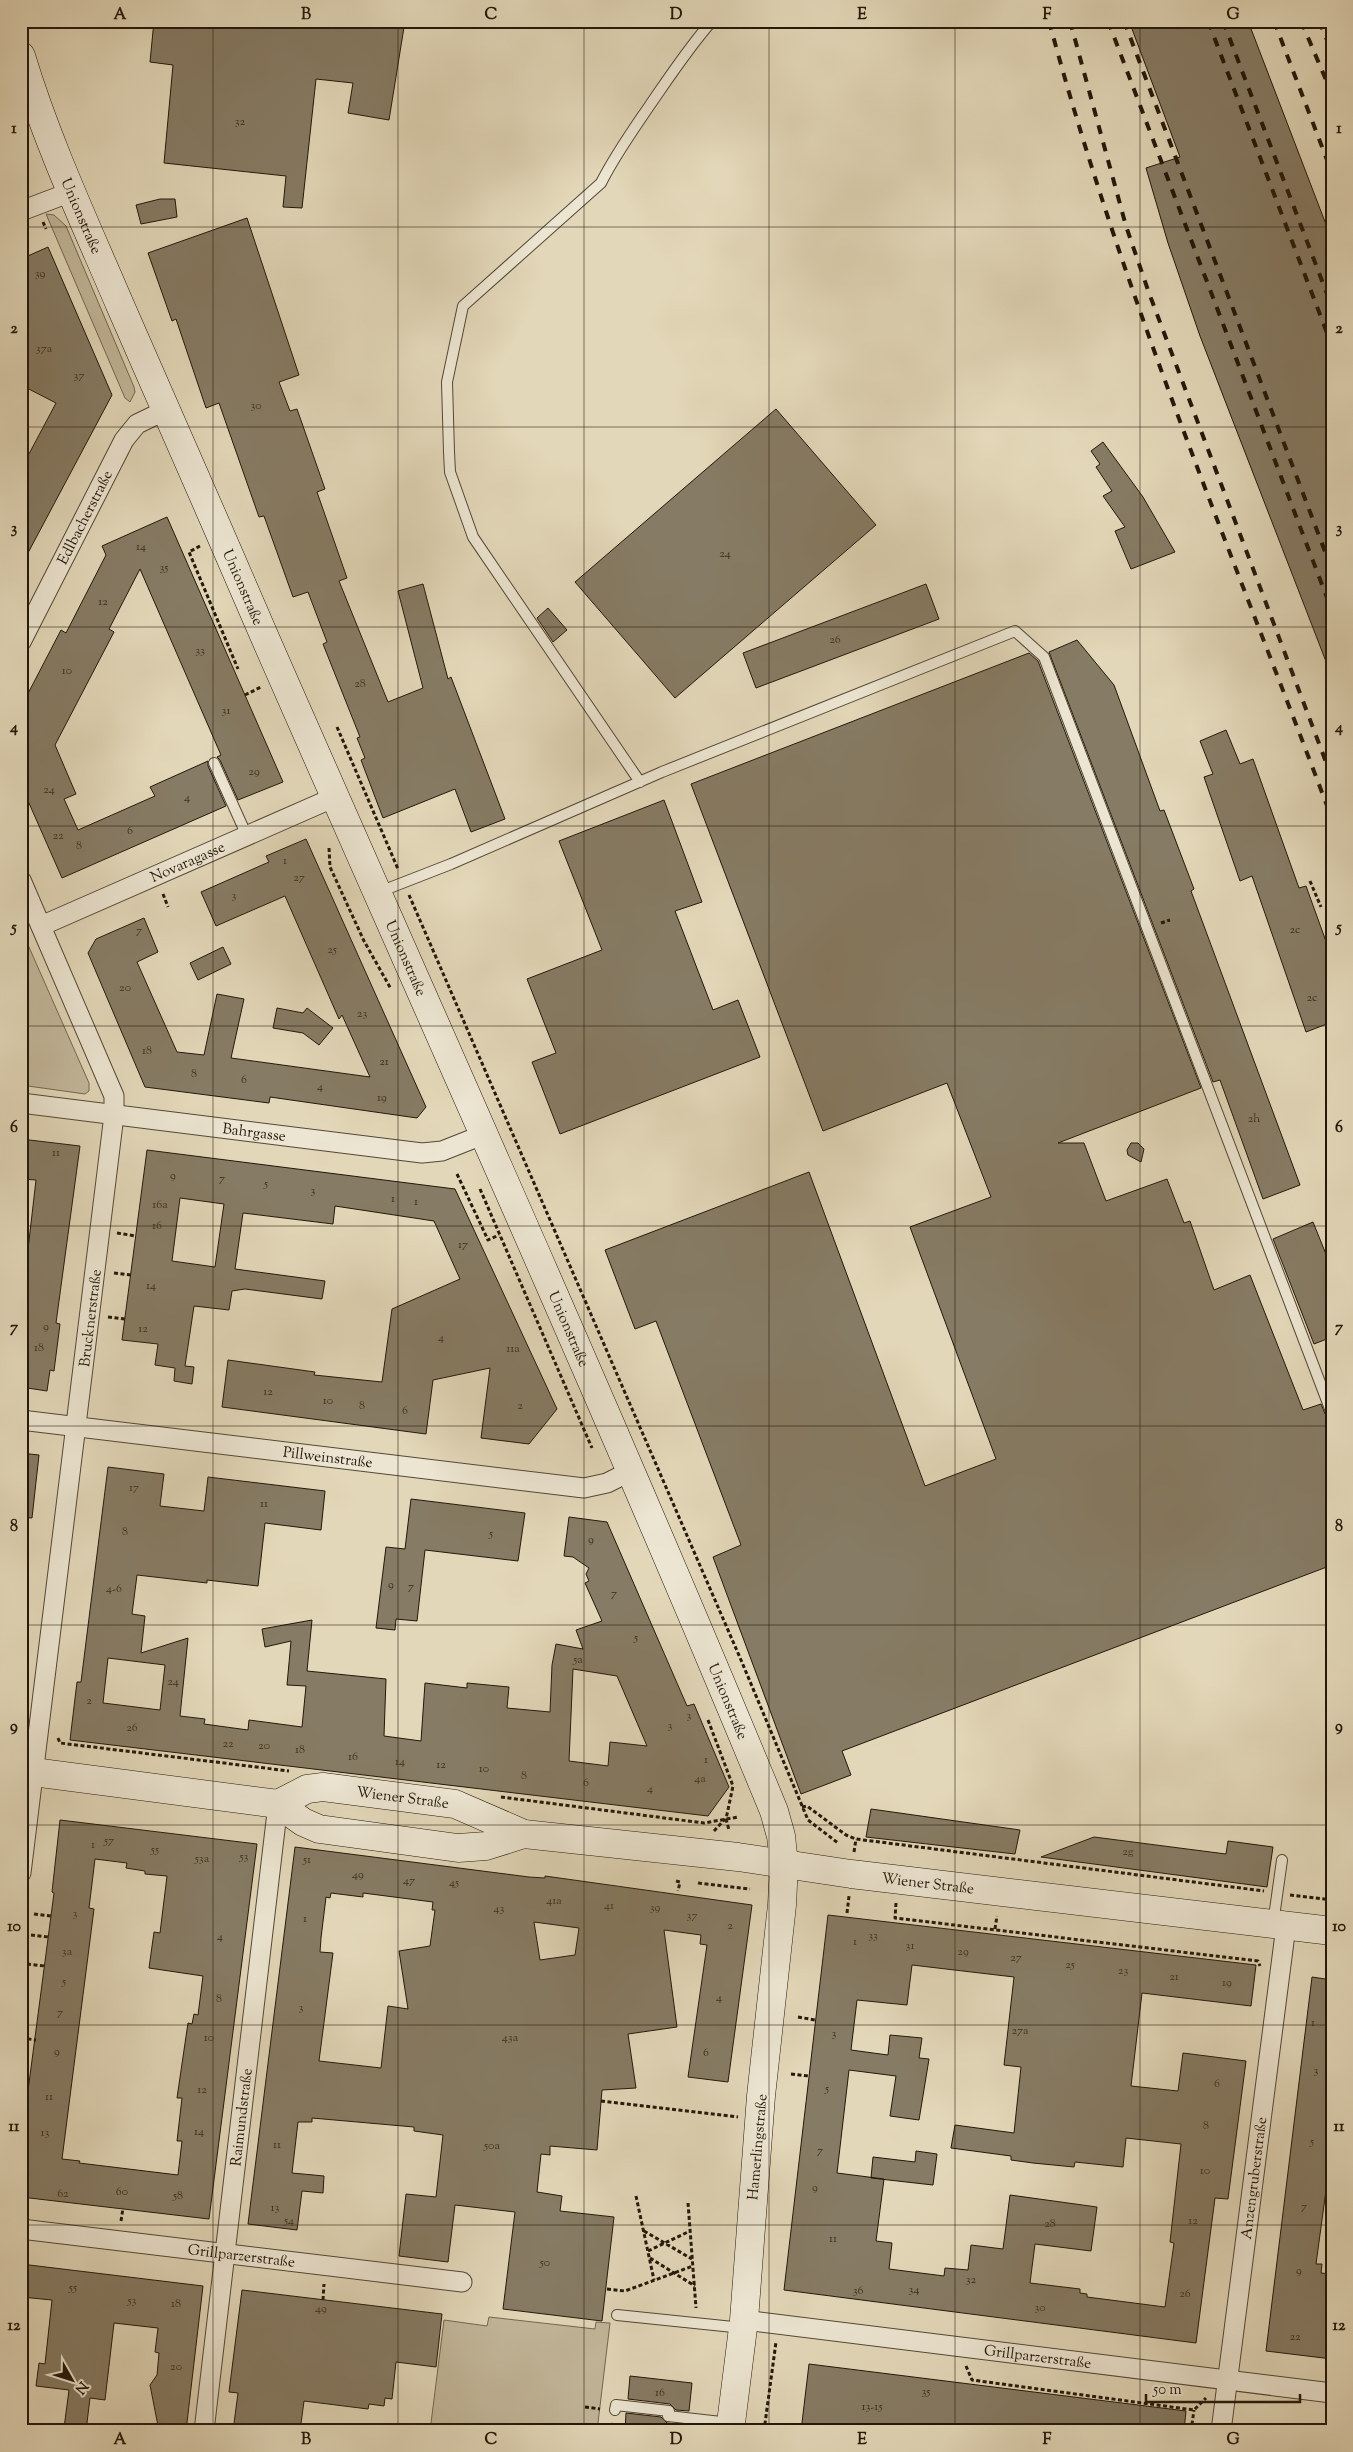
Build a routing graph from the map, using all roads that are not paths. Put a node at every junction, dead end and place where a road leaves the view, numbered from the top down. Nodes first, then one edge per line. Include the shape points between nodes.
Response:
1 (712, 21) edge
2 (21, 56) edge
3 (71, 192) junction
4 (21, 211) edge
5 (166, 410) junction
6 (21, 642) edge
7 (214, 763) dead end
8 (640, 782) junction
9 (335, 797) junction
10 (247, 836) junction
11 (21, 880) edge
12 (377, 893) junction
13 (41, 926) junction
14 (21, 1103) edge
15 (114, 1115) junction
16 (485, 1134) junction
17 (1332, 1414) edge
18 (21, 1420) edge
19 (77, 1427) junction
20 (631, 1471) junction
21 (25, 1771) edge
22 (278, 1804) junction
23 (524, 1834) junction
24 (1282, 1860) dead end
25 (784, 1864) junction
26 (21, 1873) edge
27 (1279, 1925) junction
28 (1332, 1931) edge
29 (21, 2230) edge
30 (225, 2254) junction
31 (462, 2282) dead end
32 (617, 2315) dead end
33 (743, 2324) junction
34 (1228, 2380) junction
35 (1332, 2393) edge
36 (615, 2410) dead end
37 (731, 2427) edge
38 (204, 2431) edge
39 (1222, 2431) edge

1 - 8 lane via 673,72 601,183 463,306 447,382 450,472 473,537
2 - 3 main road, Unionstraße
3 - 4 street
3 - 5 main road, Unionstraße
5 - 6 street, Edlbacherstraße via 137,424 124,440
5 - 9 main road, Unionstraße
7 - 10 lane
8 - 12 lane
8 - 17 lane via 1015,631 1044,657
9 - 10 street, Novaragasse
9 - 12 main road, Unionstraße
10 - 13 street, Novaragasse
11 - 13 street, Brucknerstraße
12 - 16 main road, Unionstraße
13 - 15 street, Brucknerstraße via 114,1096
14 - 15 street, Bahrgasse
15 - 16 street, Bahrgasse via 422,1153 442,1151
15 - 19 street, Brucknerstraße
16 - 20 main road, Unionstraße
18 - 19 street, Pillweinstraße
19 - 20 street, Pillweinstraße via 584,1488 607,1483
19 - 21 street, Brucknerstraße
20 - 25 main road, Unionstraße via 774,1811
21 - 22 main road, Wiener Straße
21 - 26 street, Brucknerstraße
22 - 23 main road, Wiener Straße via 319,1829 458,1848 486,1846
22 - 23 main road, Wiener Straße via 307,1788 323,1787 455,1804
22 - 30 street, Raimundstraße
23 - 25 main road, Wiener Straße
24 - 27 lane via 1277,1893
25 - 27 main road, Wiener Straße
25 - 33 main road, Hamerlingstraße
27 - 28 main road, Wiener Straße
27 - 34 street, Anzengruberstraße
29 - 30 street, Grillparzerstraße
30 - 31 street, Grillparzerstraße
30 - 38 street, Raimundstraße
32 - 33 lane via 697,2324
33 - 34 street, Grillparzerstraße
33 - 37 main road, Hamerlingstraße
34 - 35 street, Grillparzerstraße
34 - 39 street, Anzengruberstraße
36 - 37 lane via 616,2405 669,2411 668,2416

